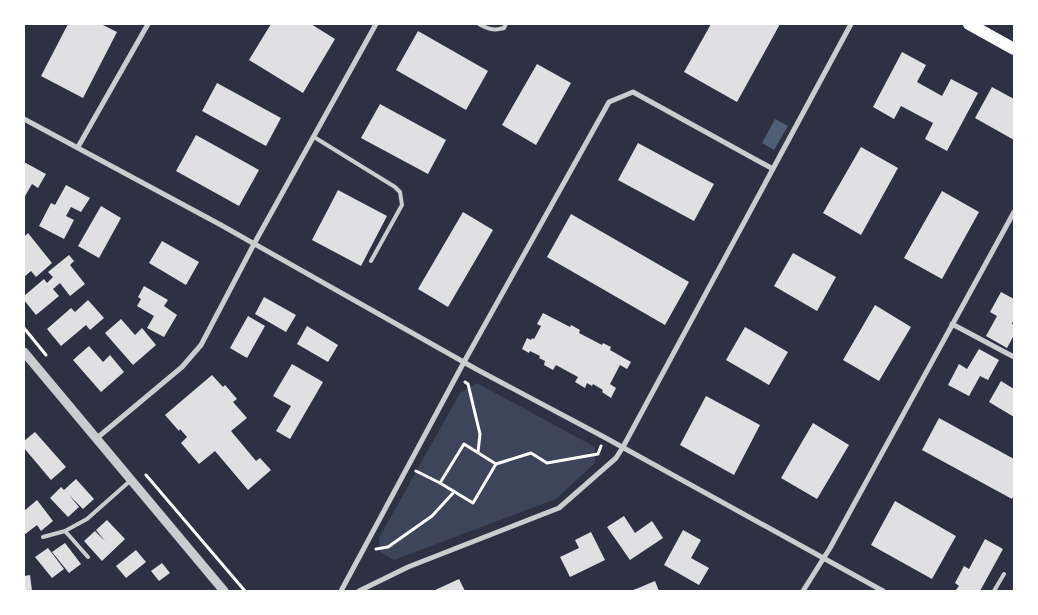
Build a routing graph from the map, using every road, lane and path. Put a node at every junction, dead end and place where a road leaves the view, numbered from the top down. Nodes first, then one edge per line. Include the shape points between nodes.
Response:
1 (148, 24) edge
2 (376, 24) edge
3 (479, 24) edge
4 (506, 24) edge
5 (851, 24) edge
6 (969, 24) edge
7 (1014, 49) edge
8 (24, 119) edge
9 (314, 136) junction
10 (78, 147) junction
11 (773, 169) junction
12 (1014, 215) edge
13 (254, 244) junction
14 (371, 261) dead end
15 (952, 324) junction
16 (24, 352) edge
17 (1014, 357) edge
18 (464, 362) junction
19 (468, 384) dead end
20 (604, 437) junction
21 (97, 438) junction
22 (623, 447) junction
23 (478, 453) junction
24 (496, 464) junction
25 (407, 467) junction
26 (145, 474) dead end
27 (132, 480) junction
28 (440, 483) junction
29 (454, 492) junction
30 (65, 531) junction
31 (43, 537) dead end
32 (363, 550) junction
33 (88, 557) dead end
34 (823, 559) junction
35 (1004, 574) dead end
36 (224, 591) edge
37 (245, 591) edge
38 (341, 591) edge
39 (359, 591) edge
40 (803, 591) edge
41 (883, 591) edge
42 (994, 591) edge

1 - 10 street
2 - 9 street
3 - 4 lane via 497,30
5 - 11 street
6 - 7 main road
8 - 10 street
9 - 13 street
9 - 14 lane via 400,192 402,205
10 - 13 street
11 - 18 street via 632,92 609,102
11 - 22 street
12 - 15 street
13 - 18 street
13 - 21 street via 202,345 182,368
15 - 17 street
15 - 34 street
16 - 21 street
18 - 20 street
18 - 25 street
19 - 23 path via 480,434
20 - 22 street
20 - 24 path via 598,454 547,463 531,453
21 - 27 street
22 - 34 street
22 - 39 street via 616,458 559,508 408,567
23 - 24 path
23 - 28 path via 464,444
24 - 29 path via 473,503
25 - 28 path
25 - 32 street
26 - 37 path
27 - 30 lane via 87,519
27 - 36 street
28 - 29 path
29 - 32 path via 432,516 388,547
30 - 31 lane
30 - 33 lane
32 - 38 street
34 - 40 street
34 - 41 street
35 - 42 lane

